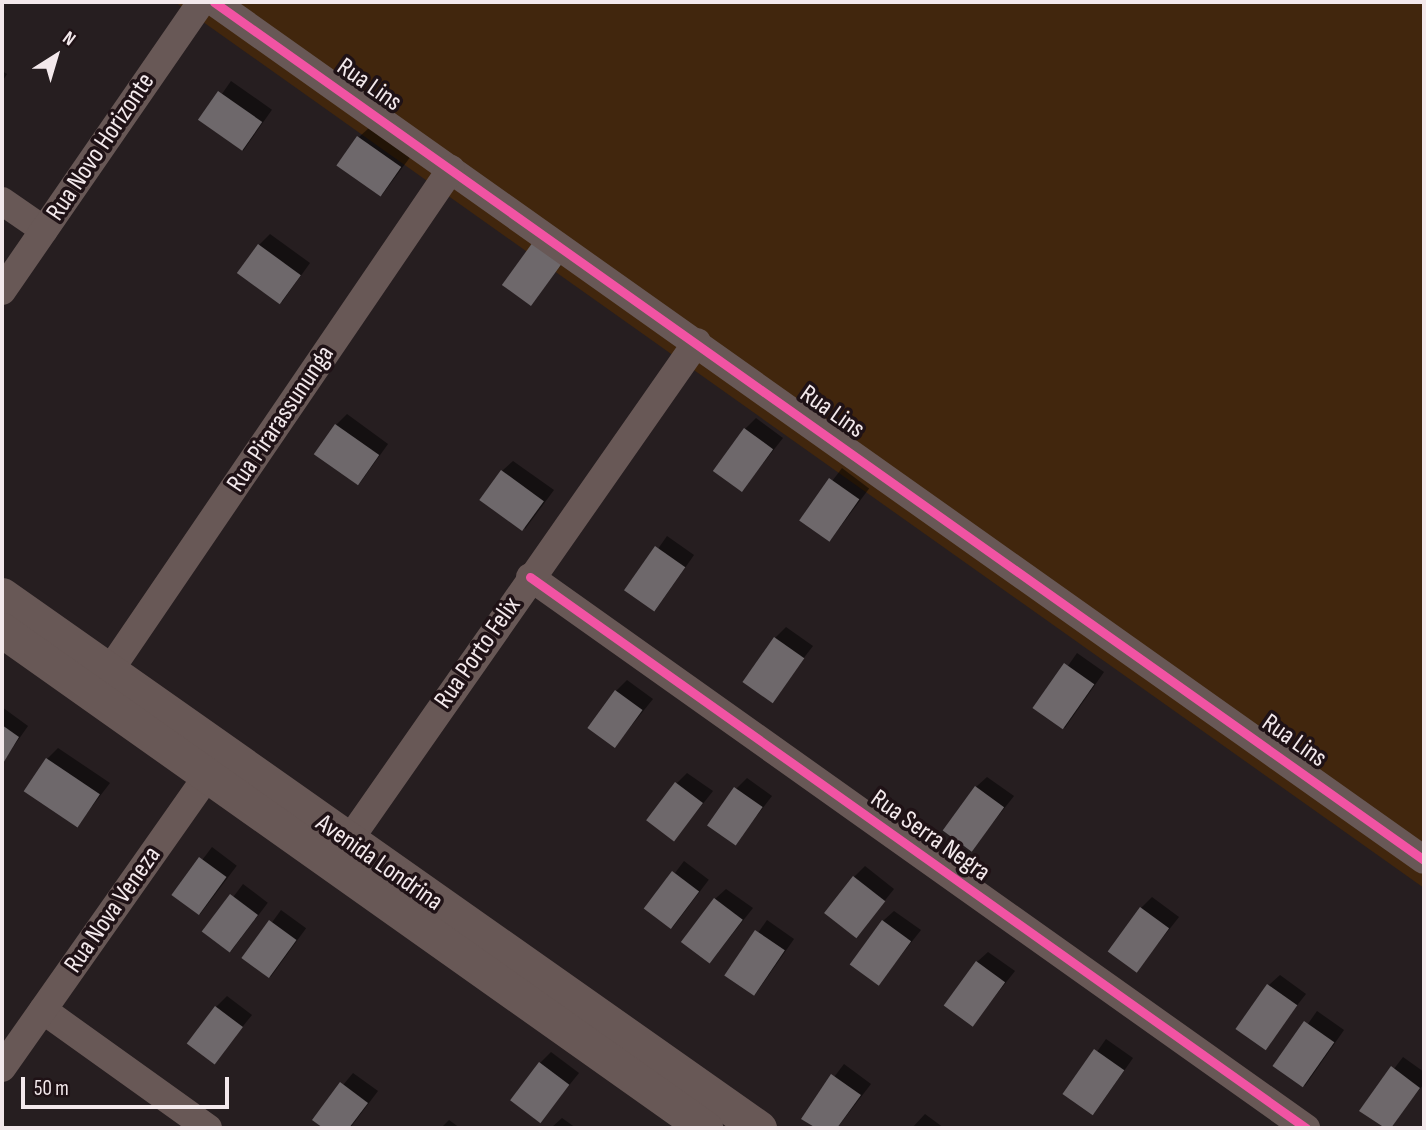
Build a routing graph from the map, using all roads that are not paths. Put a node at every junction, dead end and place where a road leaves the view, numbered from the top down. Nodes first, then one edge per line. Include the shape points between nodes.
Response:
1 (201, 2) edge
2 (214, 2) edge
3 (451, 169) junction
4 (2, 201) edge
5 (44, 230) junction
6 (2, 291) edge
7 (697, 342) junction
8 (530, 577) junction
9 (2, 595) edge
10 (2, 630) edge
11 (110, 670) junction
12 (215, 765) junction
13 (341, 852) junction
14 (1424, 860) edge
15 (43, 1010) junction
16 (2, 1068) edge
17 (208, 1128) edge
18 (705, 1128) edge
19 (759, 1128) edge
20 (1306, 1128) edge

1 - 5 street, Rua Novo Horizonte
2 - 3 street, Rua Lins
3 - 7 street, Rua Lins
3 - 11 street, Rua Pirarassununga
4 - 5 street
5 - 6 street, Rua Novo Horizonte
7 - 8 street, Rua Porto Felix
7 - 14 street, Rua Lins
8 - 13 street, Rua Porto Felix
8 - 20 street, Rua Serra Negra
9 - 11 street, Avenida Londrina
10 - 12 street, Avenida Londrina
11 - 12 street, Avenida Londrina
12 - 13 street, Avenida Londrina
12 - 15 street, Rua Nova Veneza
13 - 18 street, Avenida Londrina
13 - 19 street, Avenida Londrina
15 - 16 street, Rua Nova Veneza
15 - 17 street

